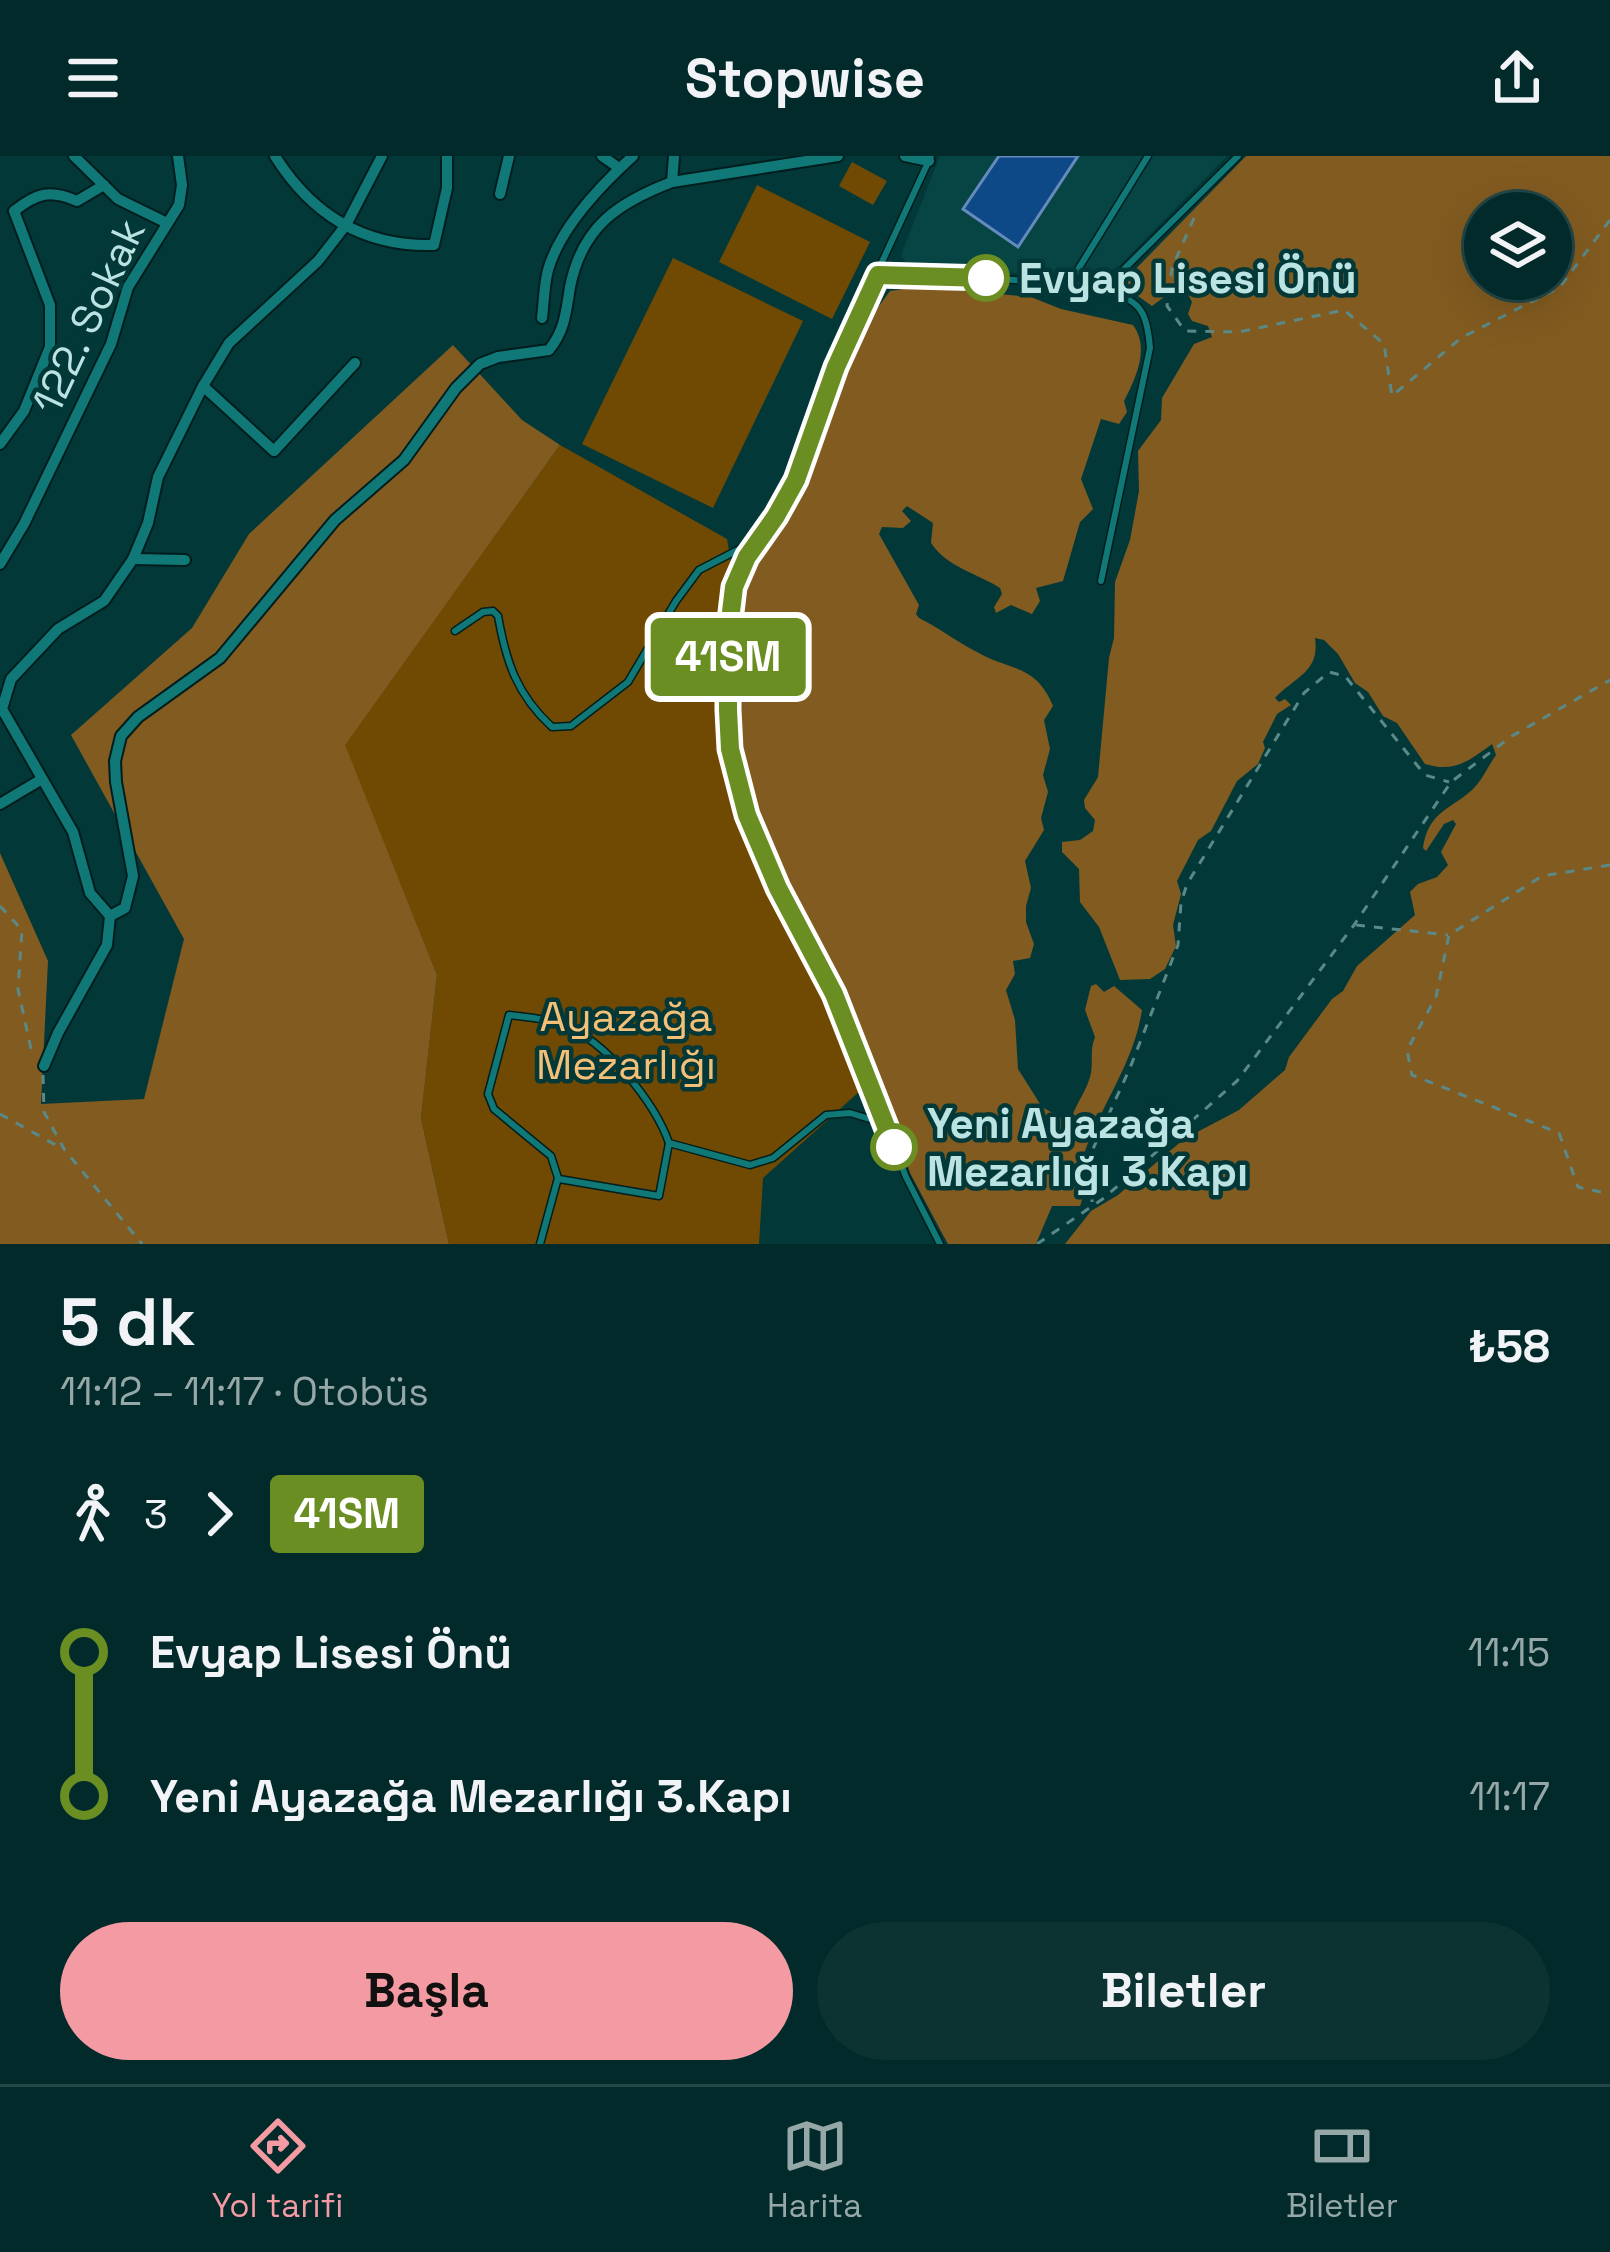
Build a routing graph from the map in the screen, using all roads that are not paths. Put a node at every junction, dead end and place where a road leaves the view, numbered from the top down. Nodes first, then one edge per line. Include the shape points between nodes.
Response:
1 (74, 156) edge
2 (178, 156) edge
3 (275, 156) edge
4 (382, 156) edge
5 (447, 156) edge
6 (509, 156) edge
7 (602, 156) edge
8 (633, 156) edge
9 (674, 156) edge
10 (838, 156) edge
11 (905, 156) edge
12 (1148, 156) edge
13 (1238, 156) edge
14 (930, 158) edge
15 (619, 168) junction
16 (672, 182) junction
17 (104, 184) junction
18 (500, 194) dead end
19 (167, 223) junction
20 (346, 225) junction
21 (878, 275) junction
22 (1069, 284) junction
23 (1098, 286) junction
24 (542, 318) dead end
25 (356, 363) dead end
26 (202, 386) junction
27 (0, 444) edge
28 (760, 538) junction
29 (134, 559) junction
30 (185, 560) dead end
31 (0, 564) edge
32 (1101, 581) dead end
33 (455, 631) dead end
34 (1, 710) edge
35 (42, 779) junction
36 (0, 804) edge
37 (110, 916) junction
38 (44, 1066) road end
39 (886, 1124) junction
40 (669, 1143) junction
41 (557, 1178) junction
42 (540, 1244) edge
43 (940, 1244) edge

1 - 17 street
2 - 19 street, 122. Sokak via 179,205
3 - 20 street via 303,194
4 - 20 street
5 - 20 street via 434,245 378,242
6 - 18 street
7 - 15 street
8 - 15 street
9 - 16 street
10 - 16 street
11 - 14 street
12 - 22 lane
13 - 23 lane
14 - 21 lane
15 - 24 street via 555,254
16 - 37 street via 619,209 577,253 563,334 550,350 479,364 404,460 335,520 220,658 121,736 116,782 133,876 124,908
17 - 19 street
17 - 27 street via 77,201 57,192 34,195 14,211 50,305 50,347 24,411
19 - 31 street, 122. Sokak via 128,287 111,344
20 - 26 street via 229,343
21 - 22 lane
21 - 28 lane via 796,480
22 - 23 lane
23 - 32 lane via 1134,301 1147,317 1150,347
25 - 26 street via 274,451
26 - 29 street via 158,477
28 - 33 lane via 699,570 628,682 571,726 552,727 535,711 512,677 493,611
28 - 39 lane via 730,605 736,778
29 - 30 street
29 - 34 street via 104,601 58,629 11,679
34 - 35 street
35 - 36 street
35 - 37 street via 73,832 90,893
37 - 38 street via 107,945
39 - 40 lane via 826,1115 773,1158 750,1166
39 - 43 lane
40 - 41 lane via 659,1196
40 - 41 lane via 658,1113 592,1045 569,1027 509,1015 488,1094 551,1156
41 - 42 lane

